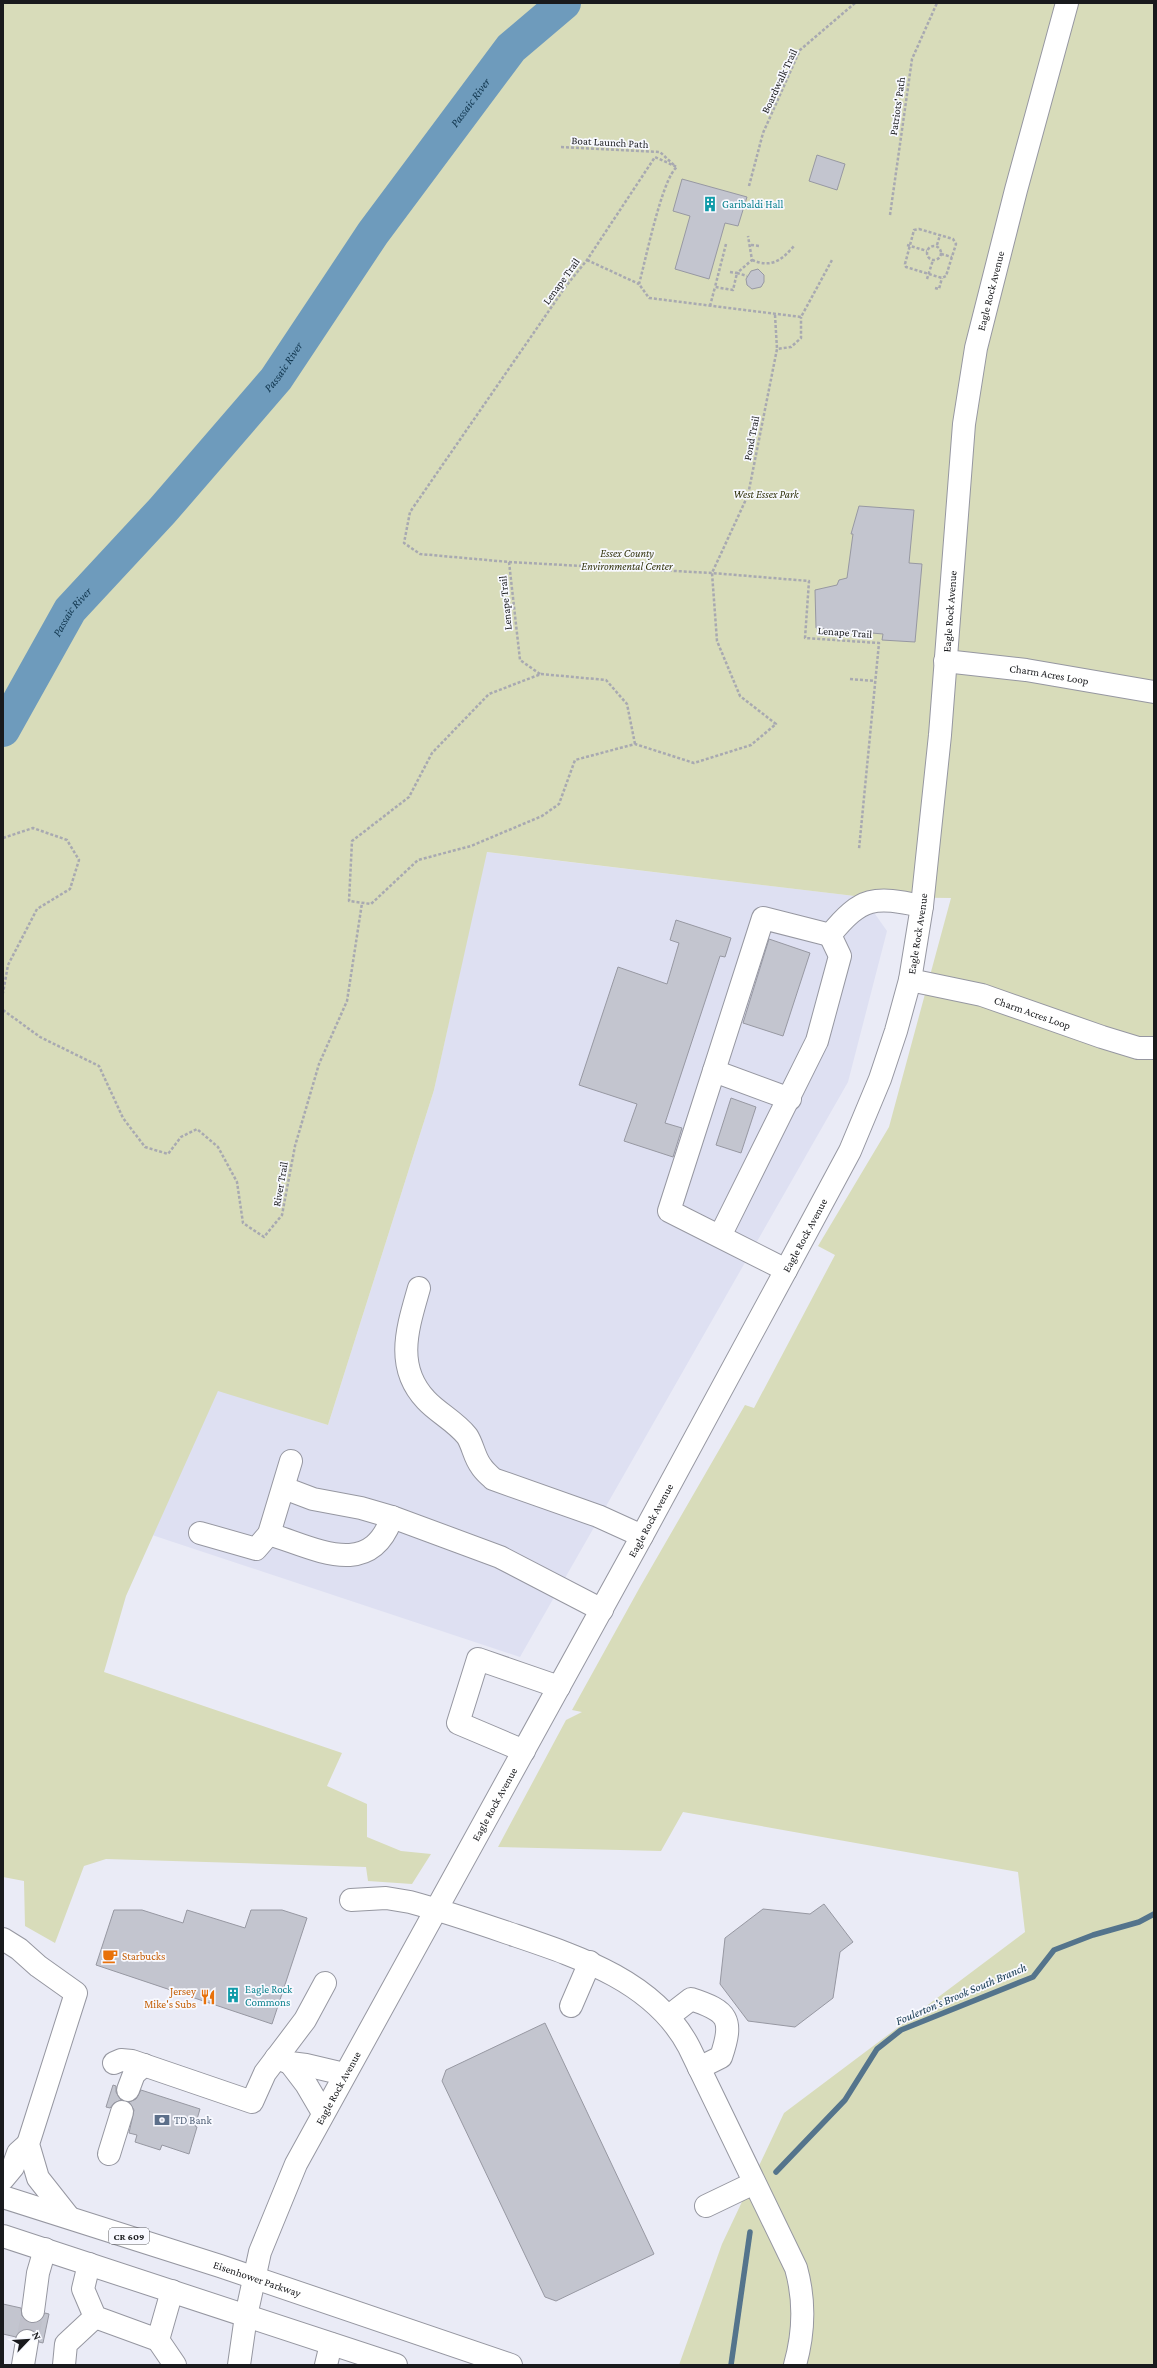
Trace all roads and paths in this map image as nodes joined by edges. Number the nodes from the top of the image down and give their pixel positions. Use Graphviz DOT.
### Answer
graph roads {
  1 [pos="854,3"];
  2 [pos="937,3"];
  3 [pos="1067,3"];
  4 [pos="561,147"];
  5 [pos="677,167"];
  6 [pos="749,186"];
  7 [pos="890,215"];
  8 [pos="940,235"];
  9 [pos="748,236"];
  10 [pos="726,244"];
  11 [pos="750,245"];
  12 [pos="936,245"];
  13 [pos="760,246"];
  14 [pos="794,246"];
  15 [pos="909,246"];
  16 [pos="927,251"];
  17 [pos="942,254"];
  18 [pos="952,257"];
  19 [pos="587,260"];
  20 [pos="752,260"];
  21 [pos="832,260"];
  22 [pos="933,260"];
  23 [pos="730,272"];
  24 [pos="737,273"];
  25 [pos="929,274"];
  26 [pos="747,276"];
  27 [pos="942,278"];
  28 [pos="927,279"];
  29 [pos="639,284"];
  30 [pos="715,287"];
  31 [pos="935,288"];
  32 [pos="710,306"];
  33 [pos="775,315"];
  34 [pos="801,317"];
  35 [pos="777,349"];
  36 [pos="509,562"];
  37 [pos="712,573"];
  38 [pos="945,661"];
  39 [pos="540,674"];
  40 [pos="850,679"];
  41 [pos="875,681"];
  42 [pos="1154,692"];
  43 [pos="636,744"];
  44 [pos="3,838"];
  45 [pos="859,849"];
  46 [pos="362,903"];
  47 [pos="922,906"];
  48 [pos="830,935"];
  49 [pos="910,980"];
  50 [pos="3,993"];
  51 [pos="3,1010"];
  52 [pos="1154,1048"];
  53 [pos="714,1071"];
  54 [pos="790,1099"];
  55 [pos="720,1236"];
  56 [pos="786,1270"];
  57 [pos="419,1288"];
  58 [pos="291,1461"];
  59 [pos="284,1488"];
  60 [pos="392,1518"];
  61 [pos="200,1533"];
  62 [pos="269,1534"];
  63 [pos="642,1536"];
  64 [pos="602,1610"];
  65 [pos="559,1687"];
  66 [pos="524,1751"];
  67 [pos="351,1900"];
  68 [pos="438,1910"];
  69 [pos="3,1939"];
  70 [pos="590,1962"];
  71 [pos="326,1983"];
  72 [pos="571,2006"];
  73 [pos="669,2016"];
  74 [pos="283,2061"];
  75 [pos="114,2062"];
  76 [pos="144,2065"];
  77 [pos="699,2068"];
  78 [pos="344,2074"];
  79 [pos="128,2090"];
  80 [pos="122,2112"];
  81 [pos="323,2113"];
  82 [pos="28,2144"];
  83 [pos="109,2154"];
  84 [pos="3,2179"];
  85 [pos="754,2183"];
  86 [pos="3,2197"];
  87 [pos="706,2206"];
  88 [pos="68,2216"];
  89 [pos="3,2236"];
  90 [pos="45,2249"];
  91 [pos="89,2264"];
  92 [pos="254,2278"];
  93 [pos="172,2290"];
  94 [pos="33,2310"];
  95 [pos="246,2316"];
  96 [pos="95,2317"];
  97 [pos="158,2340"];
  98 [pos="28,2341"];
  99 [pos="331,2344"];
  100 [pos="23,2365"];
  101 [pos="64,2365"];
  102 [pos="176,2365"];
  103 [pos="239,2365"];
  104 [pos="326,2365"];
  105 [pos="396,2365"];
  106 [pos="511,2365"];
  107 [pos="795,2365"];
  1 -- 6 [label="path, Boardwalk Trail"];
  2 -- 7 [label="path, Patriots' Path"];
  3 -- 38 [label="main road, Eagle Rock Avenue"];
  4 -- 5 [label="path, Boat Launch Path"];
  5 -- 19 [label="path, Lenape Trail"];
  5 -- 29 [label="path"];
  8 -- 12 [label="path"];
  8 -- 15 [label="path"];
  8 -- 18 [label="path"];
  9 -- 11 [label="path"];
  10 -- 30 [label="path"];
  11 -- 13 [label="path"];
  11 -- 20 [label="path"];
  12 -- 16 [label="path"];
  12 -- 17 [label="path"];
  14 -- 20 [label="path"];
  15 -- 16 [label="path"];
  15 -- 25 [label="path"];
  16 -- 22 [label="path"];
  17 -- 18 [label="path"];
  17 -- 22 [label="path"];
  18 -- 27 [label="path"];
  19 -- 29 [label="path"];
  19 -- 36 [label="path, Lenape Trail"];
  20 -- 24 [label="path"];
  21 -- 34 [label="path"];
  22 -- 25 [label="path"];
  23 -- 24 [label="path"];
  24 -- 26 [label="path"];
  24 -- 30 [label="path"];
  25 -- 27 [label="path"];
  25 -- 28 [label="path"];
  27 -- 31 [label="path"];
  29 -- 32 [label="path"];
  30 -- 32 [label="path"];
  32 -- 33 [label="path"];
  33 -- 34 [label="path"];
  33 -- 35 [label="path, Pond Trail"];
  34 -- 35 [label="path"];
  35 -- 37 [label="path, Pond Trail"];
  36 -- 37 [label="path"];
  36 -- 39 [label="path, Lenape Trail"];
  37 -- 41 [label="path, Lenape Trail"];
  37 -- 43 [label="path"];
  38 -- 42 [label="main road, Charm Acres Loop"];
  38 -- 47 [label="main road, Eagle Rock Avenue"];
  39 -- 43 [label="path"];
  39 -- 46 [label="path"];
  40 -- 41 [label="path"];
  41 -- 45 [label="path, Lenape Trail"];
  43 -- 46 [label="path"];
  44 -- 50 [label="path"];
  46 -- 51 [label="path, River Trail"];
  47 -- 48 [label="main road"];
  47 -- 49 [label="main road, Eagle Rock Avenue"];
  48 -- 53 [label="main road"];
  48 -- 54 [label="main road"];
  49 -- 52 [label="main road, Charm Acres Loop"];
  49 -- 56 [label="main road, Eagle Rock Avenue"];
  53 -- 54 [label="main road"];
  53 -- 55 [label="main road"];
  54 -- 55 [label="main road"];
  55 -- 56 [label="main road"];
  56 -- 63 [label="main road, Eagle Rock Avenue"];
  57 -- 63 [label="main road"];
  58 -- 59 [label="main road"];
  59 -- 60 [label="main road"];
  59 -- 62 [label="main road"];
  60 -- 62 [label="main road"];
  60 -- 64 [label="main road"];
  61 -- 62 [label="main road"];
  63 -- 64 [label="main road, Eagle Rock Avenue"];
  64 -- 65 [label="main road, Eagle Rock Avenue"];
  65 -- 66 [label="main road, Eagle Rock Avenue"];
  65 -- 66 [label="main road"];
  66 -- 68 [label="main road, Eagle Rock Avenue"];
  67 -- 68 [label="main road"];
  68 -- 70 [label="main road"];
  68 -- 78 [label="main road, Eagle Rock Avenue"];
  69 -- 82 [label="main road"];
  70 -- 72 [label="main road"];
  70 -- 73 [label="main road"];
  71 -- 74 [label="main road"];
  73 -- 77 [label="main road"];
  73 -- 77 [label="main road"];
  74 -- 76 [label="main road"];
  74 -- 78 [label="main road"];
  74 -- 81 [label="main road"];
  75 -- 76 [label="main road"];
  76 -- 79 [label="main road"];
  77 -- 85 [label="main road"];
  78 -- 81 [label="main road, Eagle Rock Avenue"];
  80 -- 83 [label="main road"];
  81 -- 92 [label="main road, Eagle Rock Avenue"];
  82 -- 84 [label="main road"];
  82 -- 88 [label="main road"];
  85 -- 87 [label="main road"];
  85 -- 107 [label="main road"];
  86 -- 88 [label="main road, Eisenhower Parkway / CR 609"];
  88 -- 92 [label="main road, Eisenhower Parkway / CR 609"];
  89 -- 90 [label="main road"];
  90 -- 91 [label="main road"];
  90 -- 94 [label="main road"];
  91 -- 93 [label="main road"];
  91 -- 96 [label="main road"];
  92 -- 95 [label="main road, Eagle Rock Avenue"];
  92 -- 106 [label="main road, Eisenhower Parkway / CR 609"];
  93 -- 95 [label="main road"];
  93 -- 97 [label="main road"];
  95 -- 99 [label="main road"];
  95 -- 103 [label="main road, Eagle Rock Avenue"];
  96 -- 97 [label="main road"];
  96 -- 101 [label="main road"];
  97 -- 102 [label="main road"];
  98 -- 100 [label="main road"];
  99 -- 104 [label="main road"];
  99 -- 105 [label="main road"];
}
